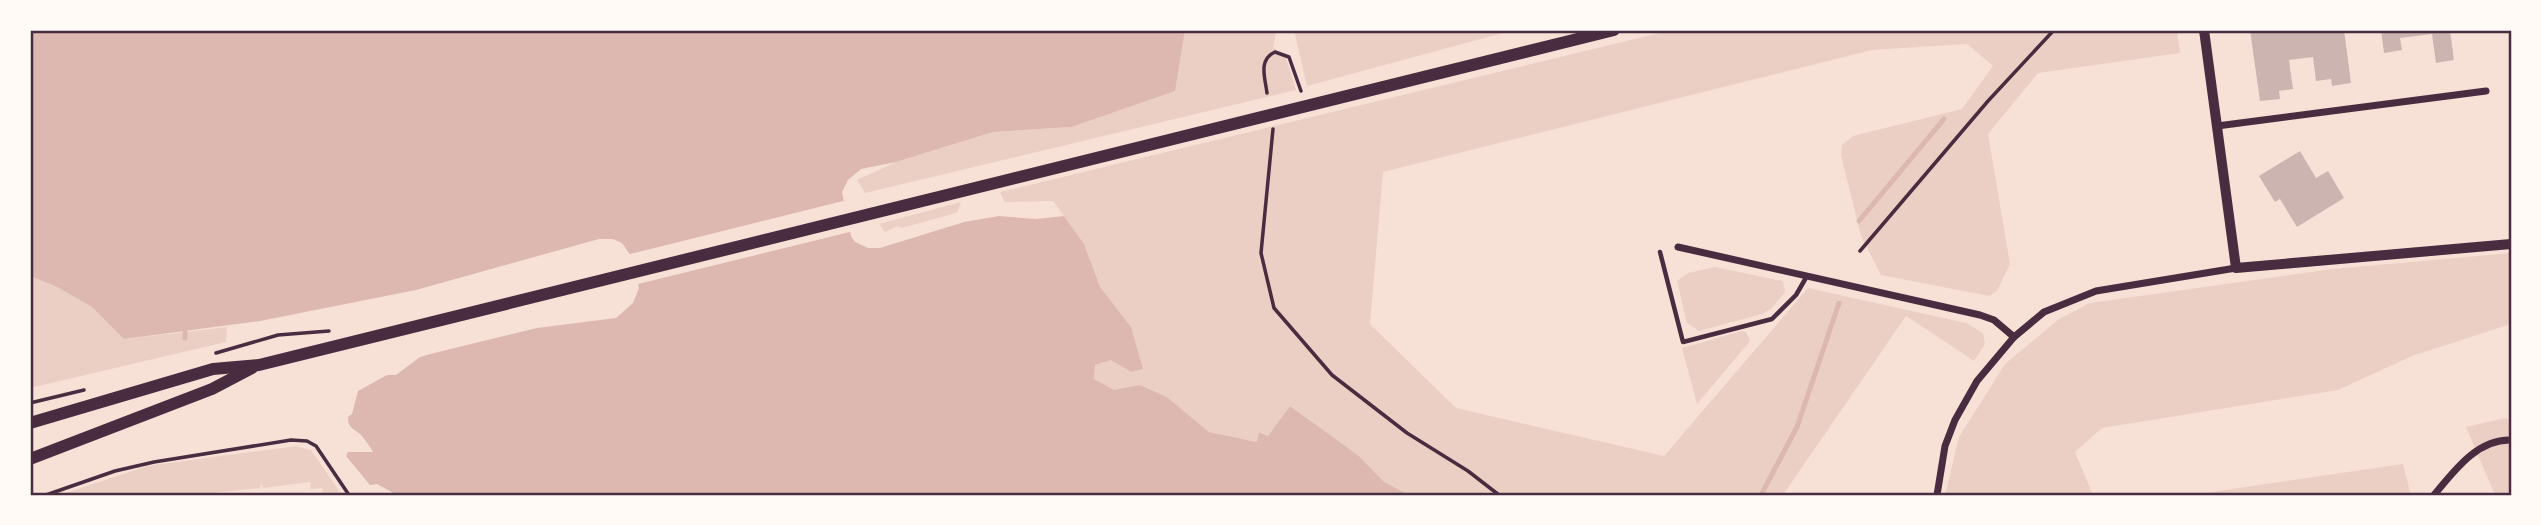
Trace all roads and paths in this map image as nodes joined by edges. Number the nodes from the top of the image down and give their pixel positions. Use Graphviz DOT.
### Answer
graph roads {
  1 [pos="1614,30"];
  2 [pos="2054,30"];
  3 [pos="2204,30"];
  4 [pos="1302,91"];
  5 [pos="2486,91"];
  6 [pos="1267,93"];
  7 [pos="1273,124"];
  8 [pos="2217,126"];
  9 [pos="2511,244"];
  10 [pos="1678,247"];
  11 [pos="1860,251"];
  12 [pos="1660,252"];
  13 [pos="2236,268"];
  14 [pos="1807,276"];
  15 [pos="330,331"];
  16 [pos="2014,337"];
  17 [pos="216,353"];
  18 [pos="259,365"];
  19 [pos="94,387"];
  20 [pos="30,403"];
  21 [pos="30,423"];
  22 [pos="2511,440"];
  23 [pos="30,459"];
  24 [pos="46,495"];
  25 [pos="349,495"];
  26 [pos="1499,495"];
  27 [pos="1937,495"];
  28 [pos="2434,495"];
  1 -- 18 [label="main road"];
  2 -- 11 [label="path"];
  3 -- 8 [label="street"];
  4 -- 6 [label="path"];
  5 -- 8 [label="street"];
  7 -- 26 [label="path"];
  8 -- 13 [label="street"];
  9 -- 13 [label="street"];
  10 -- 14 [label="street"];
  12 -- 14 [label="lane"];
  13 -- 16 [label="street"];
  14 -- 16 [label="street"];
  15 -- 17 [label="path"];
  16 -- 27 [label="street"];
  18 -- 21 [label="main road"];
  18 -- 23 [label="main road"];
  19 -- 20 [label="path"];
  22 -- 28 [label="street"];
  24 -- 25 [label="path"];
}
